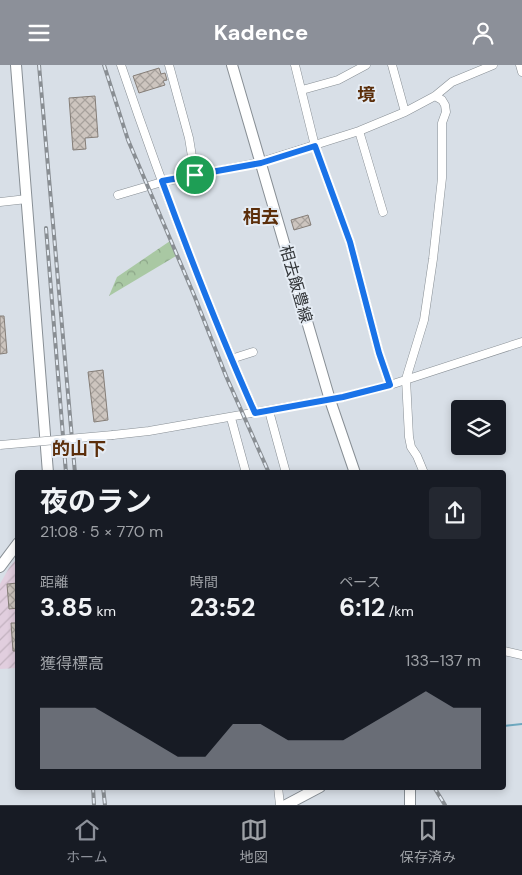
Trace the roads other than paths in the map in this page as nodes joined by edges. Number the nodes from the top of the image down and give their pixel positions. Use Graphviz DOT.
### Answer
graph roads {
  1 [pos="16,65"];
  2 [pos="122,65"];
  3 [pos="169,65"];
  4 [pos="232,65"];
  5 [pos="295,65"];
  6 [pos="366,65"];
  7 [pos="392,65"];
  8 [pos="493,65"];
  9 [pos="520,65"];
  10 [pos="522,72"];
  11 [pos="302,90"];
  12 [pos="435,96"];
  13 [pos="406,112"];
  14 [pos="360,131"];
  15 [pos="315,146"];
  16 [pos="261,163"];
  17 [pos="195,175"];
  18 [pos="162,181"];
  19 [pos="118,195"];
  20 [pos="27,199"];
  21 [pos="0,202"];
  22 [pos="383,212"];
  23 [pos="522,342"];
  24 [pos="253,353"];
  25 [pos="231,359"];
  26 [pos="406,379"];
  27 [pos="390,385"];
  28 [pos="330,400"];
  29 [pos="269,411"];
  30 [pos="255,413"];
  31 [pos="231,418"];
  32 [pos="0,445"];
  33 [pos="48,470"];
  34 [pos="245,470"];
  35 [pos="285,470"];
  36 [pos="354,470"];
  37 [pos="423,470"];
  38 [pos="15,547"];
  39 [pos="0,567"];
  40 [pos="506,651"];
  41 [pos="522,655"];
  42 [pos="278,790"];
  43 [pos="314,790"];
  44 [pos="410,790"];
  45 [pos="280,805"];
  46 [pos="286,805"];
  47 [pos="410,805"];
  1 -- 20 [label="street"];
  2 -- 18 [label="street"];
  3 -- 17 [label="street"];
  4 -- 16 [label="street, 相去飯豊線"];
  5 -- 11 [label="street"];
  6 -- 11 [label="street"];
  7 -- 13 [label="street"];
  8 -- 12 [label="street"];
  9 -- 10 [label="street"];
  11 -- 15 [label="street"];
  12 -- 13 [label="street"];
  12 -- 26 [label="street"];
  13 -- 14 [label="street"];
  14 -- 15 [label="street"];
  14 -- 22 [label="street"];
  15 -- 16 [label="street"];
  15 -- 27 [label="street"];
  16 -- 17 [label="street"];
  16 -- 28 [label="street, 相去飯豊線"];
  17 -- 18 [label="street"];
  18 -- 19 [label="street"];
  18 -- 25 [label="street"];
  20 -- 21 [label="street"];
  20 -- 33 [label="street"];
  23 -- 26 [label="street"];
  24 -- 25 [label="street"];
  25 -- 30 [label="street"];
  26 -- 27 [label="street"];
  26 -- 37 [label="street"];
  27 -- 28 [label="street"];
  28 -- 29 [label="street"];
  28 -- 36 [label="street, 相去飯豊線"];
  29 -- 30 [label="street"];
  29 -- 35 [label="street"];
  30 -- 31 [label="street"];
  31 -- 32 [label="street, bridge"];
  31 -- 34 [label="street"];
  38 -- 39 [label="street"];
  40 -- 41 [label="street"];
  42 -- 45 [label="street"];
  43 -- 46 [label="street"];
  44 -- 47 [label="street"];
}
